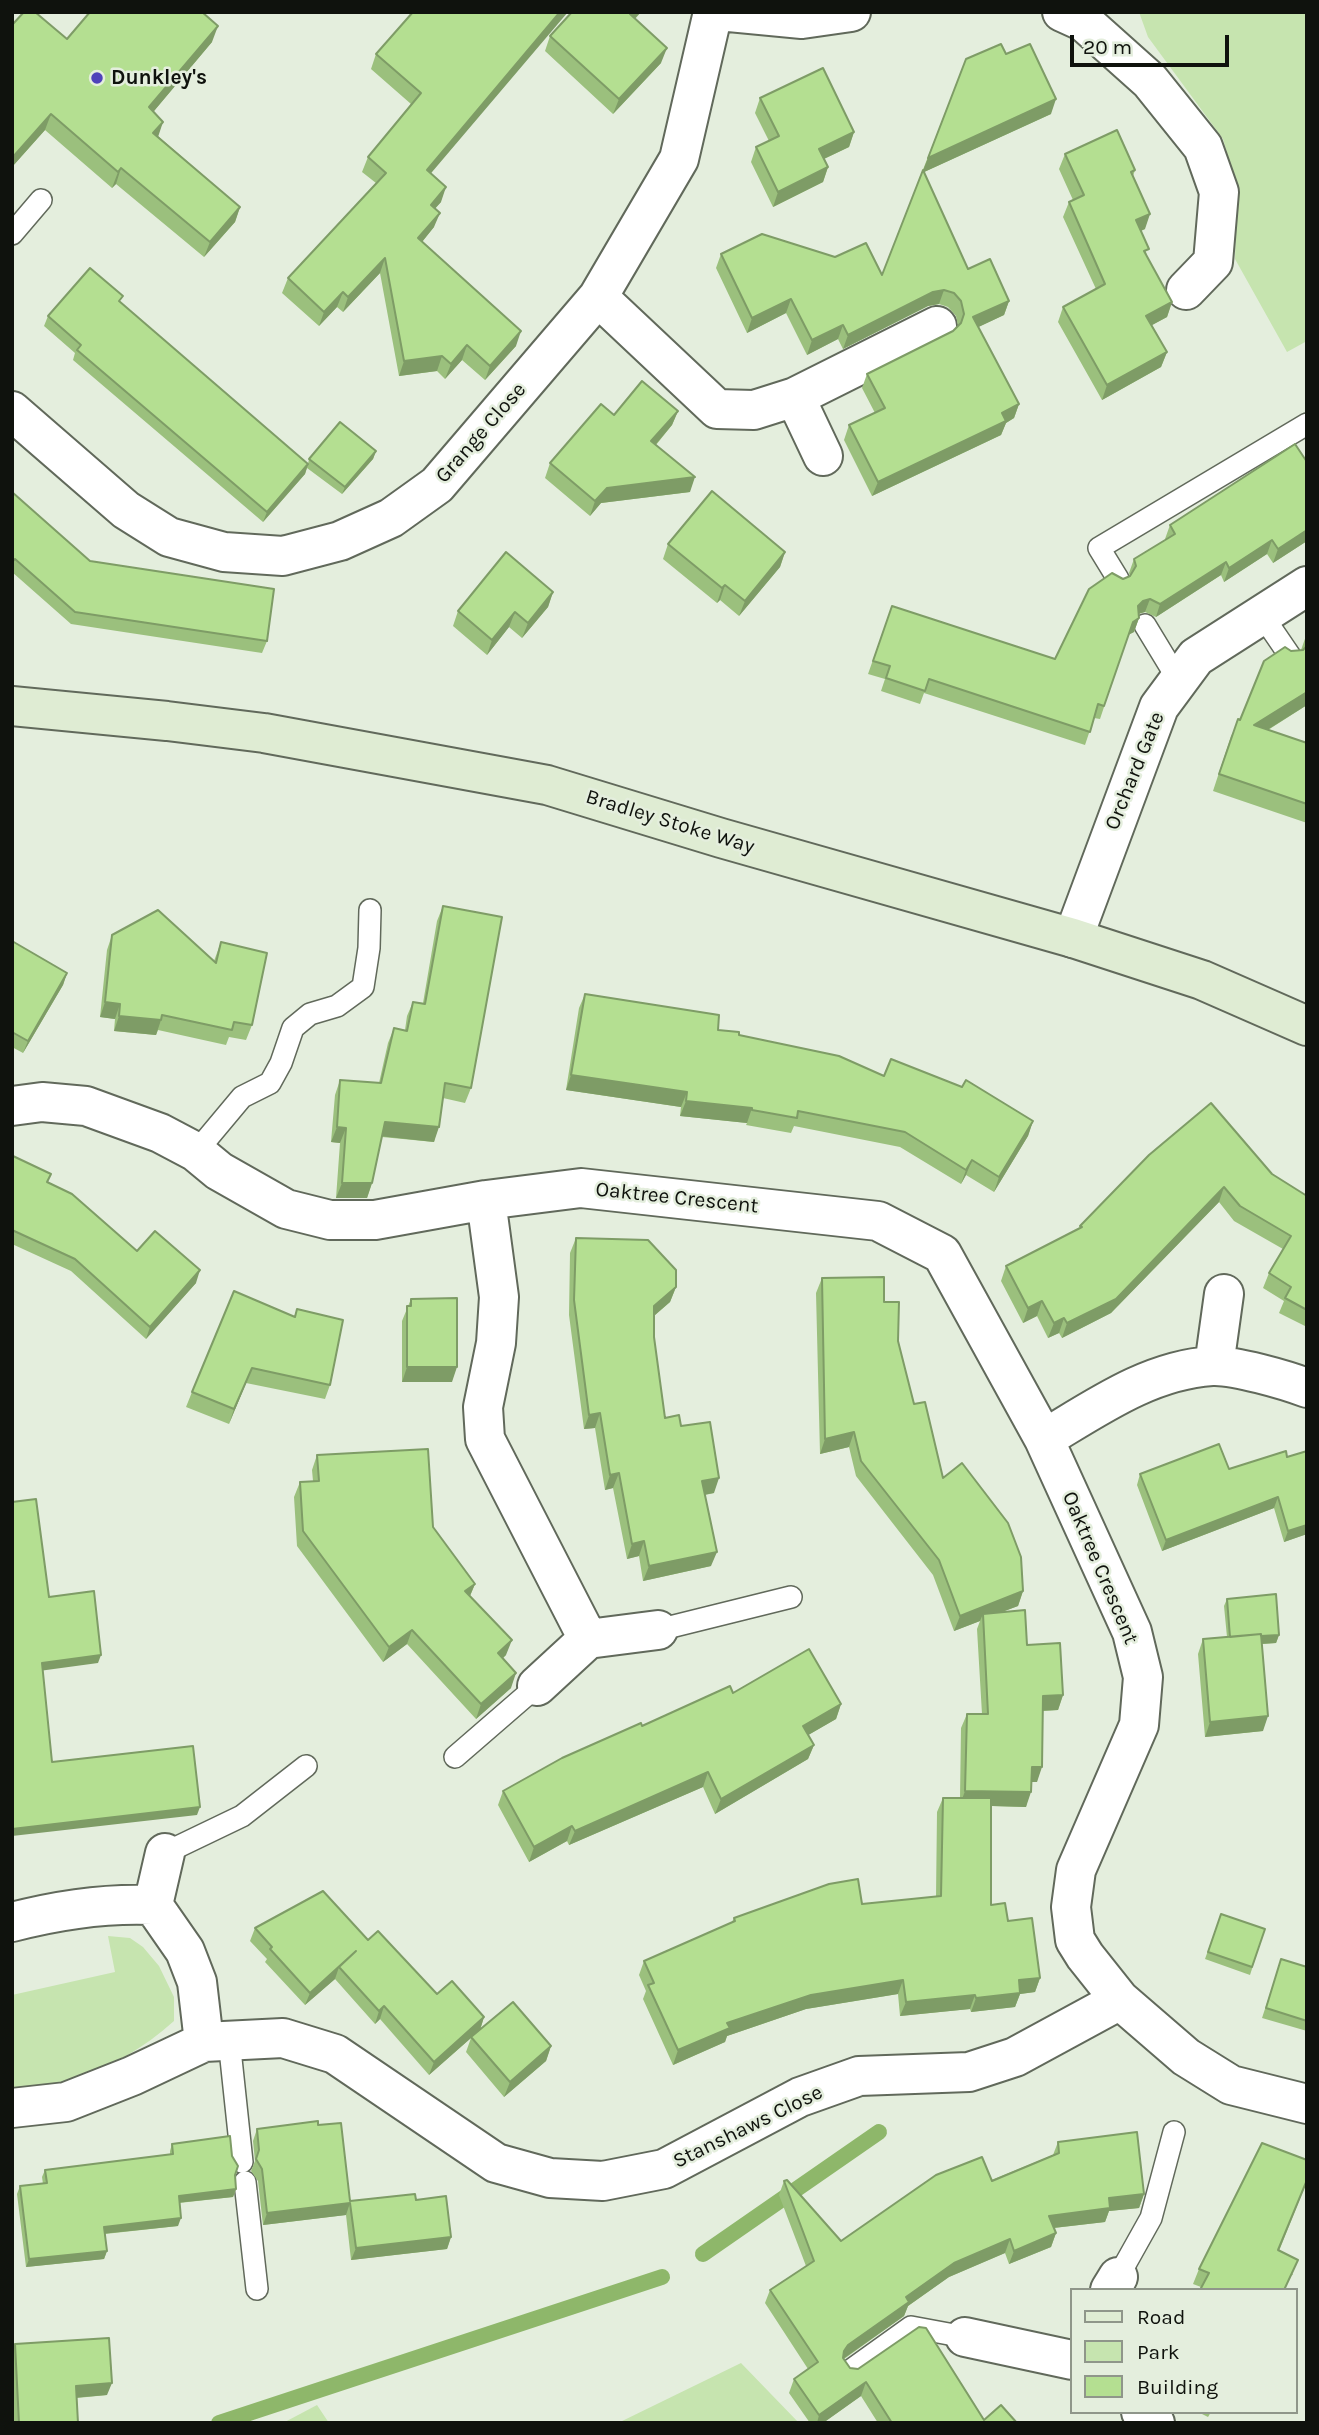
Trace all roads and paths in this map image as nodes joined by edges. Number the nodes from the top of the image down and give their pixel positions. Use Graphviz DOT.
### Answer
graph roads {
  1 [pos="713,12"];
  2 [pos="729,12"];
  3 [pos="851,12"];
  4 [pos="1078,16"];
  5 [pos="41,200"];
  6 [pos="12,234"];
  7 [pos="1186,290"];
  8 [pos="598,297"];
  9 [pos="937,326"];
  10 [pos="795,397"];
  11 [pos="12,411"];
  12 [pos="1307,424"];
  13 [pos="823,456"];
  14 [pos="1118,579"];
  15 [pos="1307,586"];
  16 [pos="1262,615"];
  17 [pos="1145,625"];
  18 [pos="1290,656"];
  19 [pos="1179,681"];
  20 [pos="12,706"];
  21 [pos="370,910"];
  22 [pos="1073,938"];
  23 [pos="1307,1026"];
  24 [pos="12,1106"];
  25 [pos="196,1152"];
  26 [pos="486,1200"];
  27 [pos="1224,1294"];
  28 [pos="1214,1366"];
  29 [pos="1307,1388"];
  30 [pos="1044,1439"];
  31 [pos="791,1597"];
  32 [pos="658,1630"];
  33 [pos="588,1639"];
  34 [pos="537,1686"];
  35 [pos="455,1757"];
  36 [pos="306,1766"];
  37 [pos="165,1853"];
  38 [pos="153,1905"];
  39 [pos="12,1922"];
  40 [pos="1120,2000"];
  41 [pos="216,2041"];
  42 [pos="1307,2104"];
  43 [pos="12,2108"];
  44 [pos="1174,2132"];
  45 [pos="1114,2283"];
  46 [pos="257,2289"];
  47 [pos="965,2337"];
  48 [pos="1070,2357"];
  49 [pos="851,2370"];
  1 -- 8 [label="street, Grange Close"];
  2 -- 3 [label="street"];
  4 -- 7 [label="street"];
  5 -- 6 [label="lane"];
  8 -- 10 [label="street"];
  8 -- 11 [label="street, Grange Close"];
  9 -- 10 [label="street"];
  10 -- 13 [label="street"];
  12 -- 14 [label="lane"];
  15 -- 16 [label="street, Orchard Gate"];
  16 -- 18 [label="lane"];
  16 -- 19 [label="street, Orchard Gate"];
  17 -- 19 [label="lane"];
  19 -- 22 [label="street, Orchard Gate"];
  20 -- 22 [label="street, Bradley Stoke Way"];
  21 -- 25 [label="lane"];
  22 -- 23 [label="street, Bradley Stoke Way"];
  24 -- 25 [label="street, Oaktree Crescent"];
  25 -- 26 [label="street, Oaktree Crescent"];
  26 -- 30 [label="street, Oaktree Crescent"];
  26 -- 33 [label="street"];
  27 -- 28 [label="street"];
  28 -- 29 [label="street"];
  28 -- 30 [label="street"];
  30 -- 40 [label="street, Oaktree Crescent"];
  31 -- 32 [label="lane"];
  32 -- 33 [label="street"];
  33 -- 34 [label="street"];
  34 -- 35 [label="lane"];
  36 -- 37 [label="lane"];
  37 -- 38 [label="street"];
  38 -- 39 [label="street"];
  38 -- 41 [label="street"];
  40 -- 41 [label="street, Stanshaws Close"];
  40 -- 42 [label="street, Oaktree Crescent"];
  41 -- 43 [label="street, Stanshaws Close"];
  41 -- 46 [label="lane"];
  44 -- 45 [label="lane"];
  47 -- 48 [label="street"];
  47 -- 49 [label="lane"];
}
